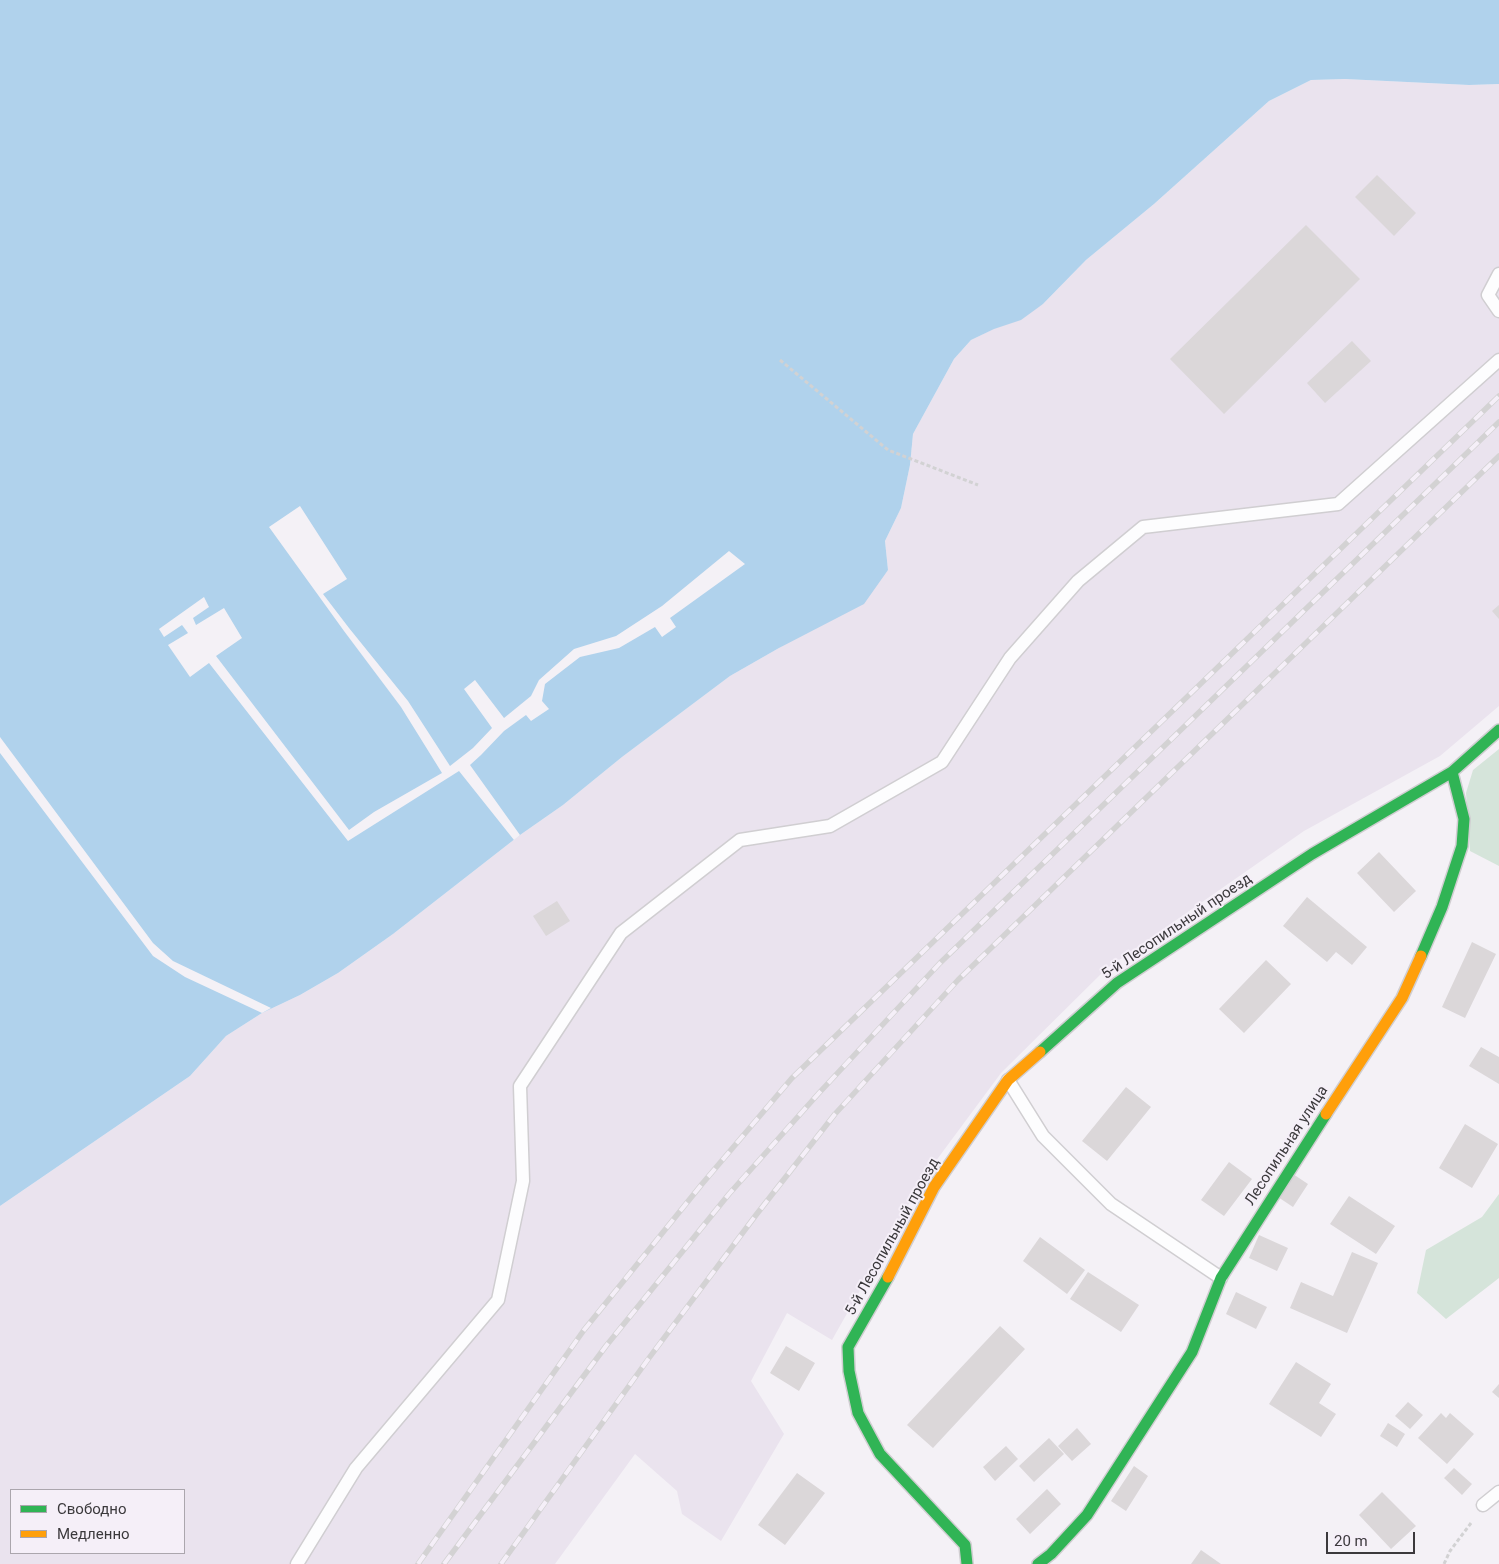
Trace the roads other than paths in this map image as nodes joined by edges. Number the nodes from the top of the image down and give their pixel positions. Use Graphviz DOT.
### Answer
graph roads {
  1 [pos="1499,274"];
  2 [pos="1499,311"];
  3 [pos="1499,360"];
  4 [pos="1499,730"];
  5 [pos="1452,772"];
  6 [pos="1008,1080"];
  7 [pos="1221,1278"];
  8 [pos="1499,1492"];
  9 [pos="1483,1505"];
  10 [pos="297,1564"];
  11 [pos="968,1564"];
  12 [pos="1038,1564"];
  1 -- 2 [label="lane"];
  3 -- 10 [label="lane"];
  4 -- 5 [label="street"];
  5 -- 6 [label="street, 5-й Лесопильный проезд"];
  5 -- 7 [label="street, Лесопильная улица"];
  6 -- 7 [label="lane"];
  6 -- 11 [label="street, 5-й Лесопильный проезд"];
  7 -- 12 [label="street, Лесопильная улица"];
  8 -- 9 [label="lane"];
}
